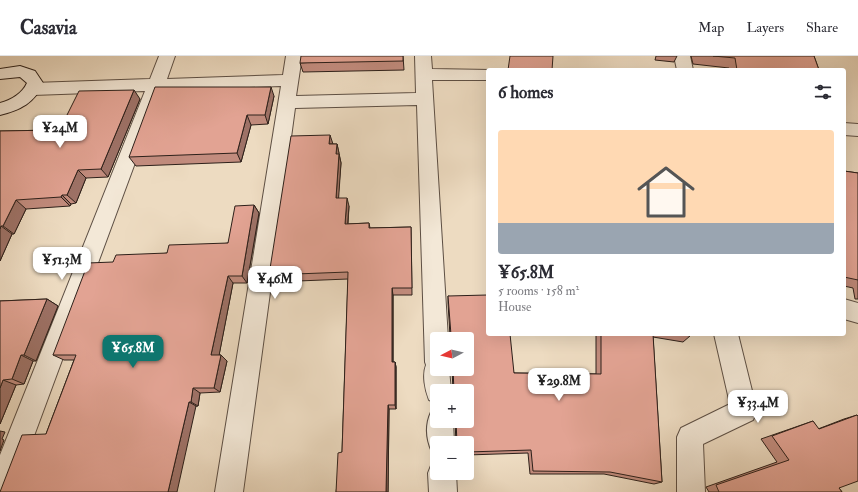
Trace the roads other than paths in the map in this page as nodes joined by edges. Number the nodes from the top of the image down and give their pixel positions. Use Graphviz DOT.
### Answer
graph roads {
  1 [pos="24,56"];
  2 [pos="167,56"];
  3 [pos="294,56"];
  4 [pos="423,65"];
  5 [pos="7,73"];
  6 [pos="486,75"];
  7 [pos="290,80"];
  8 [pos="156,85"];
  9 [pos="33,89"];
  10 [pos="425,99"];
  11 [pos="287,102"];
  12 [pos="0,109"];
  13 [pos="846,129"];
  14 [pos="858,130"];
  15 [pos="846,310"];
  16 [pos="858,313"];
  17 [pos="436,332"];
  18 [pos="726,336"];
  19 [pos="442,480"];
  20 [pos="0,490"];
  21 [pos="229,492"];
  22 [pos="443,492"];
  23 [pos="691,492"];
  1 -- 5 [label="street"];
  2 -- 8 [label="street"];
  3 -- 7 [label="street"];
  4 -- 6 [label="street"];
  4 -- 10 [label="street"];
  5 -- 9 [label="street"];
  7 -- 8 [label="street"];
  7 -- 11 [label="street"];
  8 -- 9 [label="street"];
  8 -- 20 [label="street"];
  9 -- 12 [label="street"];
  10 -- 11 [label="street"];
  10 -- 17 [label="street"];
  11 -- 21 [label="street"];
  13 -- 14 [label="street"];
  15 -- 16 [label="street"];
  18 -- 23 [label="street"];
  19 -- 22 [label="street"];
}
